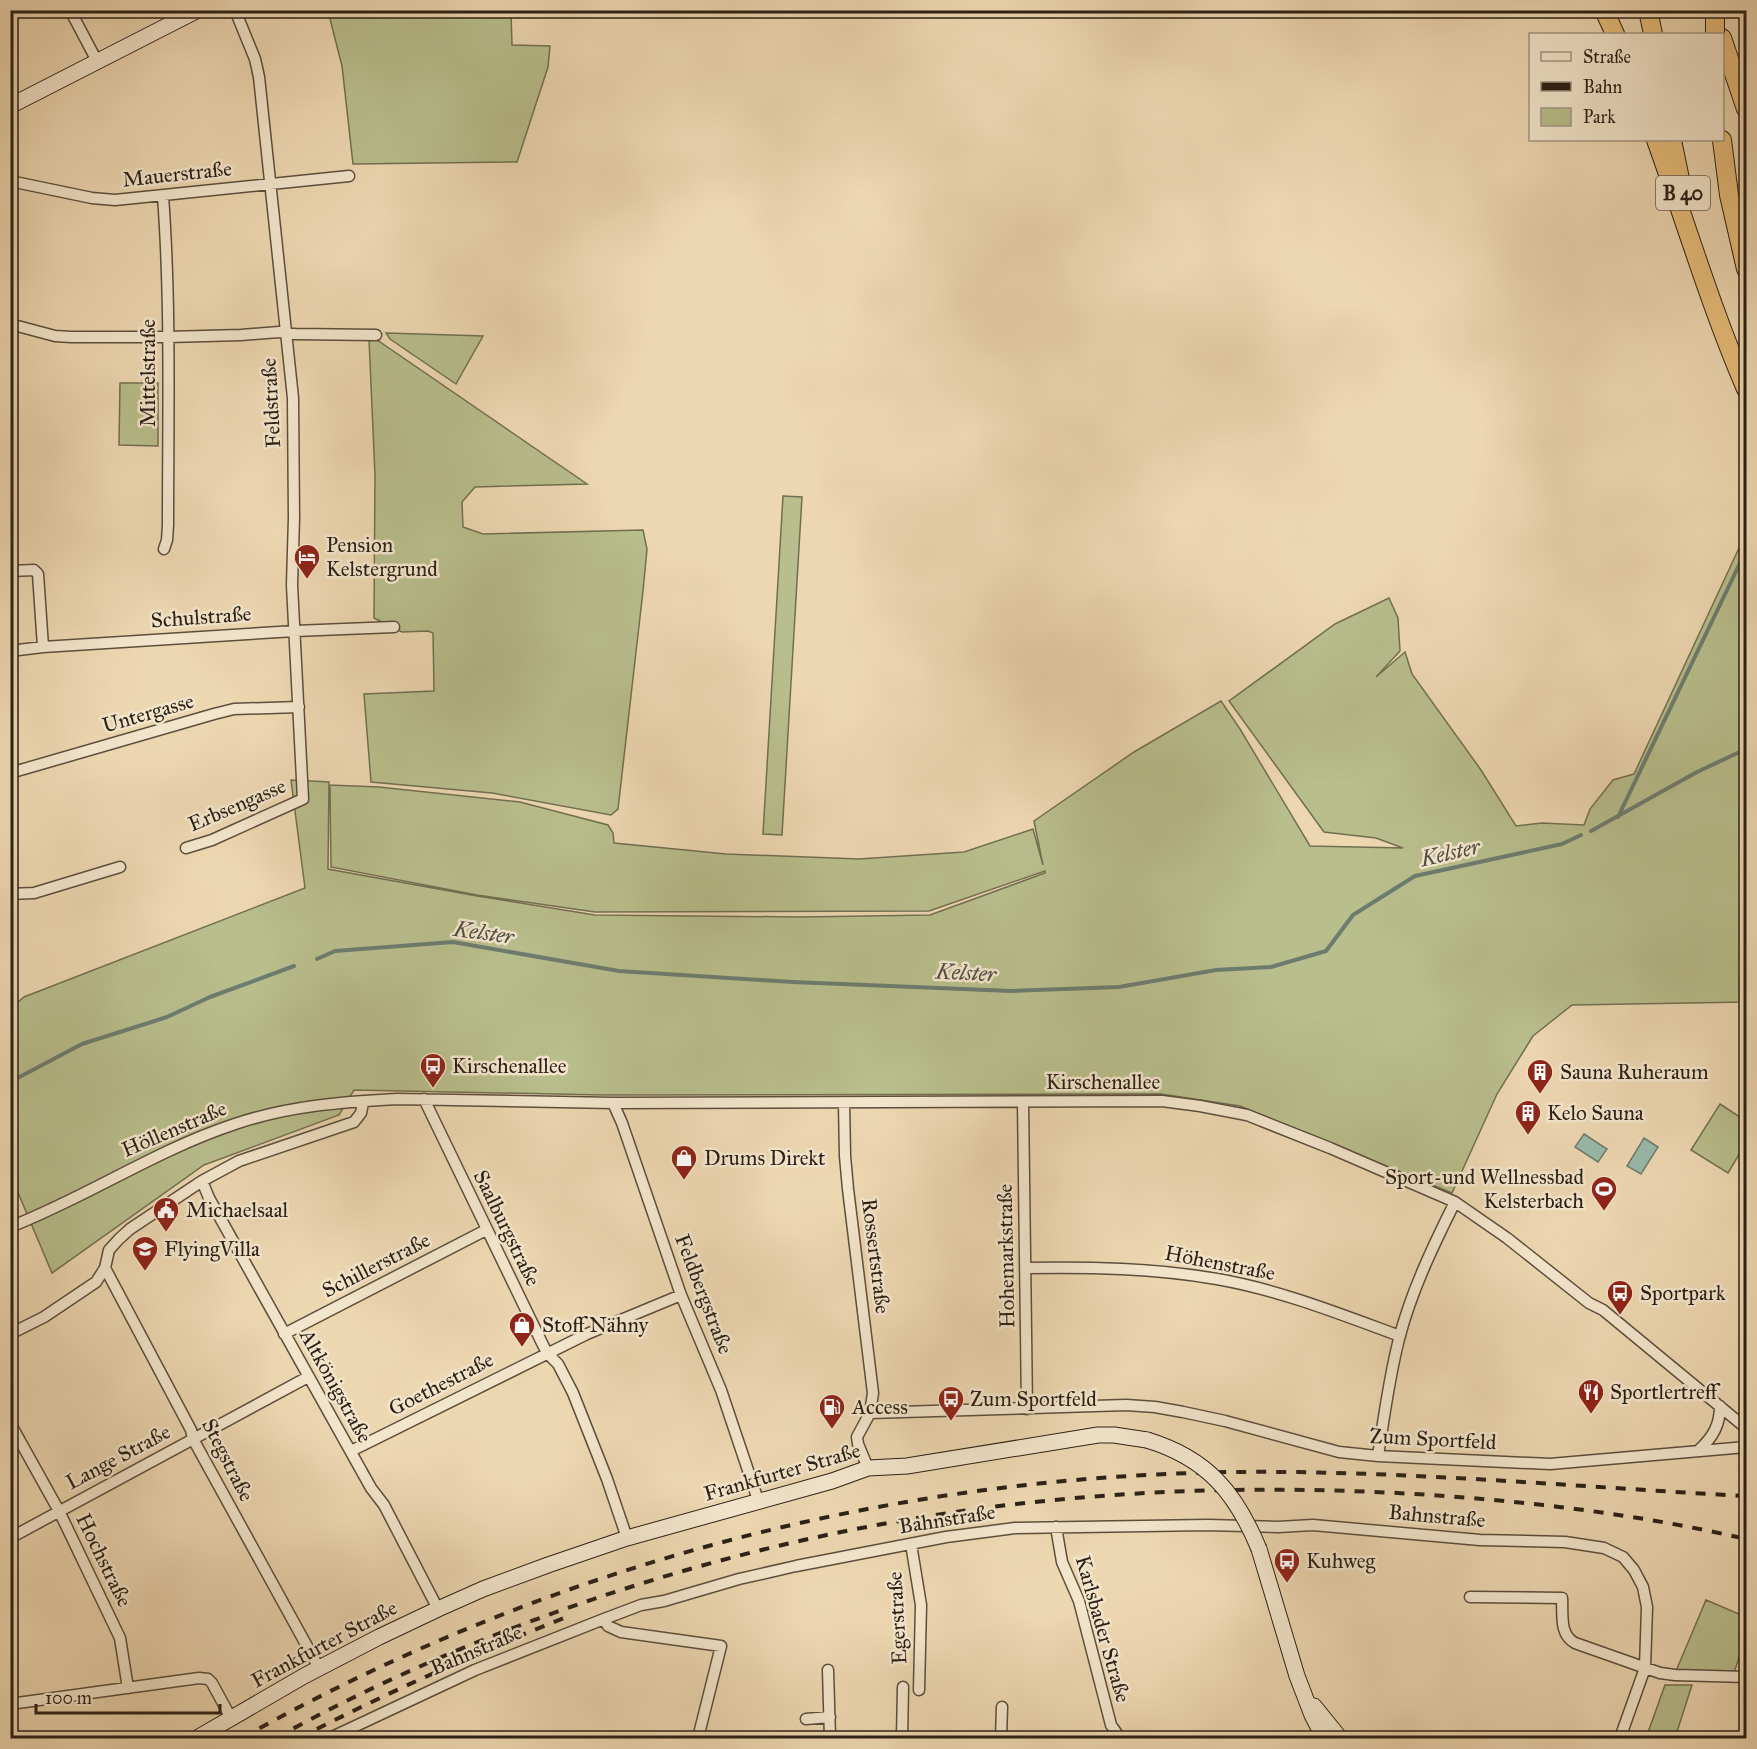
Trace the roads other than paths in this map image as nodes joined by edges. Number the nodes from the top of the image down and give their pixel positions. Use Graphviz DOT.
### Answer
graph roads {
  1 [pos="70,10"];
  2 [pos="198,10"];
  3 [pos="236,10"];
  4 [pos="1604,10"];
  5 [pos="1648,10"];
  6 [pos="1713,10"];
  7 [pos="1615,33"];
  8 [pos="1653,33"];
  9 [pos="1715,33"];
  10 [pos="1721,33"];
  11 [pos="1724,42"];
  12 [pos="98,63"];
  13 [pos="10,106"];
  14 [pos="1746,109"];
  15 [pos="1656,141"];
  16 [pos="1672,141"];
  17 [pos="1722,141"];
  18 [pos="349,176"];
  19 [pos="10,181"];
  20 [pos="271,184"];
  21 [pos="163,196"];
  22 [pos="1694,246"];
  23 [pos="1746,269"];
  24 [pos="10,324"];
  25 [pos="287,333"];
  26 [pos="376,335"];
  27 [pos="168,337"];
  28 [pos="1746,389"];
  29 [pos="164,549"];
  30 [pos="10,571"];
  31 [pos="394,627"];
  32 [pos="295,631"];
  33 [pos="43,647"];
  34 [pos="10,651"];
  35 [pos="299,707"];
  36 [pos="10,773"];
  37 [pos="303,799"];
  38 [pos="186,848"];
  39 [pos="120,867"];
  40 [pos="10,894"];
  41 [pos="424,1099"];
  42 [pos="1023,1101"];
  43 [pos="363,1103"];
  44 [pos="613,1103"];
  45 [pos="844,1103"];
  46 [pos="202,1181"];
  47 [pos="1455,1202"];
  48 [pos="10,1227"];
  49 [pos="486,1230"];
  50 [pos="105,1268"];
  51 [pos="1026,1268"];
  52 [pos="681,1295"];
  53 [pos="10,1334"];
  54 [pos="284,1334"];
  55 [pos="1400,1336"];
  56 [pos="547,1353"];
  57 [pos="308,1377"];
  58 [pos="1720,1406"];
  59 [pos="1027,1409"];
  60 [pos="870,1413"];
  61 [pos="10,1423"];
  62 [pos="1746,1428"];
  63 [pos="193,1439"];
  64 [pos="1746,1447"];
  65 [pos="1699,1450"];
  66 [pos="351,1451"];
  67 [pos="1378,1456"];
  68 [pos="868,1468"];
  69 [pos="758,1500"];
  70 [pos="59,1511"];
  71 [pos="1056,1527"];
  72 [pos="10,1538"];
  73 [pos="627,1538"];
  74 [pos="911,1544"];
  75 [pos="1470,1597"];
  76 [pos="438,1609"];
  77 [pos="604,1619"];
  78 [pos="319,1668"];
  79 [pos="1646,1668"];
  80 [pos="828,1670"];
  81 [pos="1746,1677"];
  82 [pos="903,1687"];
  83 [pos="128,1688"];
  84 [pos="919,1690"];
  85 [pos="1304,1692"];
  86 [pos="10,1704"];
  87 [pos="1002,1707"];
  88 [pos="231,1718"];
  89 [pos="830,1718"];
  90 [pos="806,1719"];
  91 [pos="197,1738"];
  92 [pos="330,1738"];
  93 [pos="698,1738"];
  94 [pos="830,1738"];
  95 [pos="902,1738"];
  96 [pos="1001,1738"];
  97 [pos="1120,1738"];
  98 [pos="1324,1738"];
  99 [pos="1340,1738"];
  100 [pos="1620,1738"];
  1 -- 12 [label="street"];
  2 -- 12 [label="street"];
  3 -- 20 [label="street, Feldstraße"];
  4 -- 7 [label="highway"];
  5 -- 8 [label="highway"];
  6 -- 9 [label="highway, bridge"];
  6 -- 10 [label="highway"];
  11 -- 14 [label="highway"];
  12 -- 13 [label="street"];
  15 -- 22 [label="highway"];
  16 -- 22 [label="highway, B 40"];
  17 -- 23 [label="highway"];
  18 -- 20 [label="street, Mauerstraße"];
  19 -- 21 [label="street, Mauerstraße"];
  20 -- 21 [label="street, Mauerstraße"];
  20 -- 25 [label="street, Feldstraße"];
  21 -- 27 [label="street, Mittelstraße"];
  22 -- 28 [label="highway, B 40"];
  24 -- 27 [label="street"];
  25 -- 26 [label="street"];
  25 -- 27 [label="street"];
  25 -- 32 [label="street, Feldstraße"];
  27 -- 29 [label="street, Mittelstraße"];
  30 -- 33 [label="street"];
  31 -- 32 [label="street, Schulstraße"];
  32 -- 33 [label="street, Schulstraße"];
  32 -- 35 [label="street, Feldstraße"];
  33 -- 34 [label="street, Schulstraße"];
  35 -- 36 [label="street, Untergasse"];
  35 -- 37 [label="street, Feldstraße"];
  37 -- 38 [label="street, Erbsengasse"];
  39 -- 40 [label="street"];
  41 -- 43 [label="street, Kirschenallee"];
  41 -- 44 [label="street, Kirschenallee"];
  41 -- 49 [label="street, Saalburgstraße"];
  42 -- 45 [label="street, Kirschenallee"];
  42 -- 47 [label="street, Kirschenallee"];
  42 -- 51 [label="street, Hohemarkstraße"];
  43 -- 46 [label="street"];
  43 -- 48 [label="street, Höllenstraße"];
  44 -- 45 [label="street, Kirschenallee"];
  44 -- 52 [label="street, Feldbergstraße"];
  45 -- 60 [label="street, Rossertstraße"];
  46 -- 50 [label="street"];
  46 -- 54 [label="street, Altkönigstraße"];
  47 -- 55 [label="street"];
  47 -- 58 [label="street, Kirschenallee"];
  49 -- 54 [label="street, Schillerstraße"];
  49 -- 56 [label="street, Saalburgstraße"];
  50 -- 53 [label="street"];
  50 -- 63 [label="street, Stegstraße"];
  51 -- 55 [label="street, Höhenstraße"];
  51 -- 59 [label="street, Hohemarkstraße"];
  52 -- 56 [label="street, Goethestraße"];
  52 -- 69 [label="street, Feldbergstraße"];
  54 -- 57 [label="street, Altkönigstraße"];
  55 -- 67 [label="street"];
  56 -- 66 [label="street, Goethestraße"];
  56 -- 73 [label="street, Saalburgstraße"];
  57 -- 63 [label="street, Lange Straße"];
  57 -- 66 [label="street, Altkönigstraße"];
  58 -- 62 [label="street, Kirschenallee"];
  58 -- 65 [label="street"];
  59 -- 60 [label="street, Zum Sportfeld"];
  59 -- 67 [label="street, Zum Sportfeld"];
  60 -- 68 [label="street"];
  61 -- 70 [label="street, Hochstraße"];
  63 -- 70 [label="street, Lange Straße"];
  63 -- 78 [label="street, Stegstraße"];
  64 -- 65 [label="street, Zum Sportfeld"];
  65 -- 67 [label="street, Zum Sportfeld"];
  66 -- 76 [label="street, Altkönigstraße"];
  68 -- 69 [label="street, Frankfurter Straße"];
  68 -- 85 [label="street, Frankfurter Straße, bridge"];
  69 -- 73 [label="street, Frankfurter Straße"];
  70 -- 72 [label="street, Lange Straße"];
  70 -- 83 [label="street, Hochstraße"];
  71 -- 74 [label="street, Bahnstraße"];
  71 -- 79 [label="street, Bahnstraße"];
  71 -- 97 [label="street, Karlsbader Straße"];
  73 -- 76 [label="street, Frankfurter Straße"];
  74 -- 77 [label="street, Bahnstraße"];
  74 -- 84 [label="street, Egerstraße"];
  75 -- 79 [label="street"];
  76 -- 78 [label="street, Frankfurter Straße"];
  77 -- 92 [label="street, Bahnstraße"];
  77 -- 93 [label="street"];
  78 -- 88 [label="street, Frankfurter Straße"];
  79 -- 81 [label="street"];
  79 -- 100 [label="street"];
  80 -- 89 [label="street"];
  82 -- 95 [label="street"];
  83 -- 86 [label="street"];
  83 -- 88 [label="street"];
  85 -- 98 [label="street"];
  85 -- 99 [label="street"];
  87 -- 96 [label="street"];
  88 -- 91 [label="street, Frankfurter Straße"];
  89 -- 90 [label="street"];
  89 -- 94 [label="street"];
}
